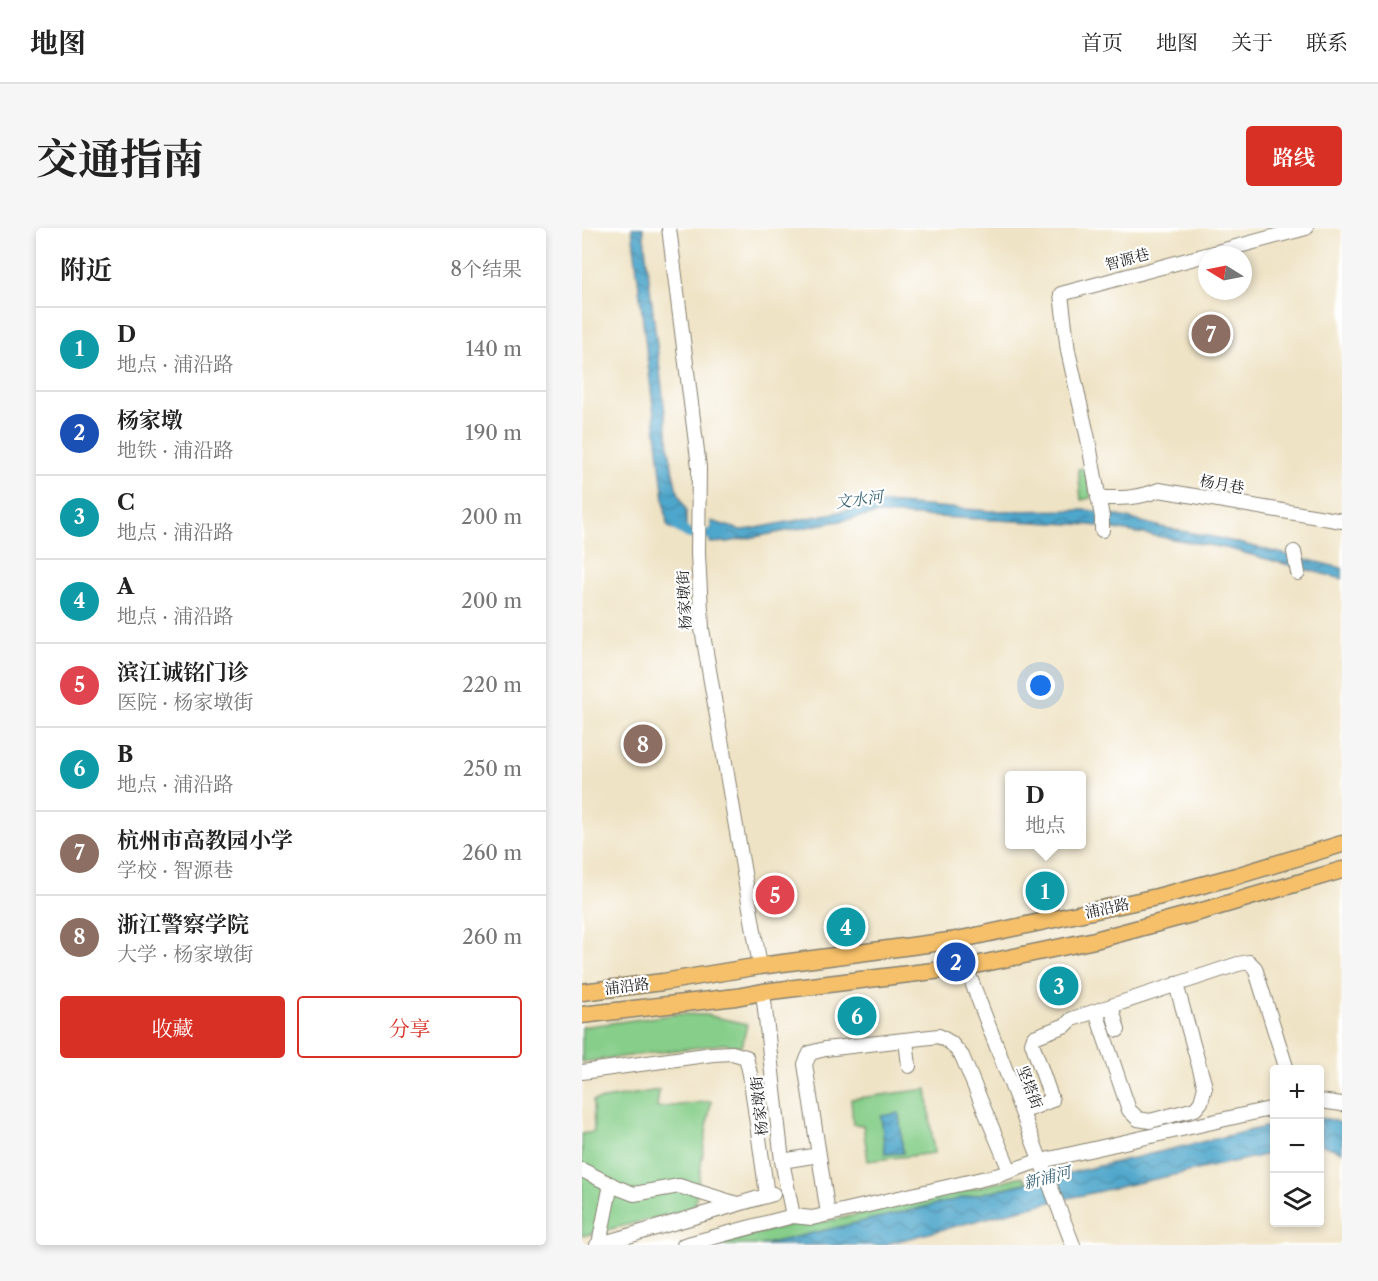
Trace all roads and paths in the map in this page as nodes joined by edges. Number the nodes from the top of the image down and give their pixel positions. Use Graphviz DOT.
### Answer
graph roads {
  1 [pos="669,228"];
  2 [pos="1306,228"];
  3 [pos="1099,503"];
  4 [pos="1342,521"];
  5 [pos="1102,530"];
  6 [pos="1294,552"];
  7 [pos="1298,573"];
  8 [pos="1342,844"];
  9 [pos="1342,870"];
  10 [pos="957,940"];
  11 [pos="760,966"];
  12 [pos="966,967"];
  13 [pos="1176,984"];
  14 [pos="582,992"];
  15 [pos="763,992"];
  16 [pos="1111,1006"];
  17 [pos="1096,1012"];
  18 [pos="582,1015"];
  19 [pos="1118,1030"];
  20 [pos="906,1040"];
  21 [pos="1285,1065"];
  22 [pos="909,1066"];
  23 [pos="582,1072"];
  24 [pos="1324,1102"];
  25 [pos="1342,1104"];
  26 [pos="1270,1109"];
  27 [pos="1022,1112"];
  28 [pos="819,1155"];
  29 [pos="782,1161"];
  30 [pos="1043,1165"];
  31 [pos="582,1170"];
  32 [pos="1010,1171"];
  33 [pos="611,1184"];
  34 [pos="787,1191"];
  35 [pos="767,1195"];
  36 [pos="737,1204"];
  37 [pos="828,1214"];
  38 [pos="793,1216"];
  39 [pos="598,1245"];
  40 [pos="684,1245"];
  41 [pos="1073,1245"];
  1 -- 11 [label="street, 杨家墩街"];
  2 -- 3 [label="street, 智源巷"];
  3 -- 4 [label="street, 杨月巷"];
  3 -- 5 [label="street"];
  6 -- 7 [label="street"];
  8 -- 10 [label="main road, 浦沿路"];
  9 -- 12 [label="main road, 浦沿路"];
  10 -- 11 [label="main road, 浦沿路"];
  10 -- 12 [label="street, 坚塔街"];
  11 -- 14 [label="main road, 浦沿路"];
  12 -- 15 [label="main road, 浦沿路"];
  12 -- 27 [label="street, 坚塔街"];
  13 -- 16 [label="street"];
  13 -- 17 [label="street"];
  13 -- 21 [label="street"];
  15 -- 18 [label="main road, 浦沿路"];
  15 -- 29 [label="street, 杨家墩街"];
  16 -- 17 [label="street"];
  16 -- 19 [label="street"];
  17 -- 27 [label="street"];
  20 -- 22 [label="street"];
  20 -- 28 [label="street"];
  20 -- 32 [label="street"];
  23 -- 35 [label="street"];
  24 -- 25 [label="street"];
  26 -- 30 [label="street"];
  27 -- 30 [label="street, 坚塔街"];
  28 -- 29 [label="street"];
  28 -- 37 [label="street"];
  29 -- 34 [label="street, 杨家墩街"];
  30 -- 32 [label="street"];
  30 -- 41 [label="street, 坚塔街"];
  31 -- 33 [label="street"];
  32 -- 37 [label="street"];
  33 -- 36 [label="street"];
  33 -- 39 [label="street"];
  34 -- 35 [label="street"];
  34 -- 38 [label="street, 杨家墩街"];
  35 -- 36 [label="street"];
  36 -- 39 [label="street"];
  37 -- 38 [label="street"];
  38 -- 40 [label="street"];
}
